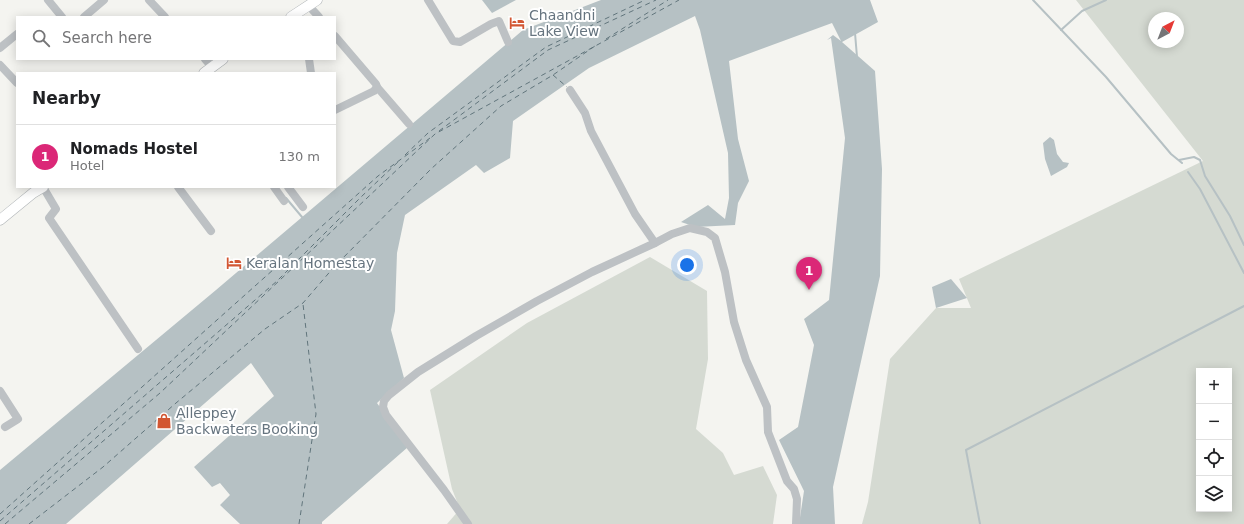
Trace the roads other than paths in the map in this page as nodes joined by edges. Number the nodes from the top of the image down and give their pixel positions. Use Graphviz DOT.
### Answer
graph roads {
  1 [pos="48,0"];
  2 [pos="104,0"];
  3 [pos="149,0"];
  4 [pos="428,0"];
  5 [pos="313,2"];
  6 [pos="61,16"];
  7 [pos="85,16"];
  8 [pos="164,16"];
  9 [pos="293,16"];
  10 [pos="319,16"];
  11 [pos="16,35"];
  12 [pos="336,37"];
  13 [pos="508,42"];
  14 [pos="0,48"];
  15 [pos="205,60"];
  16 [pos="222,60"];
  17 [pos="309,60"];
  18 [pos="0,65"];
  19 [pos="208,70"];
  20 [pos="311,72"];
  21 [pos="16,82"];
  22 [pos="377,87"];
  23 [pos="570,90"];
  24 [pos="336,110"];
  25 [pos="409,124"];
  26 [pos="42,188"];
  27 [pos="44,188"];
  28 [pos="179,188"];
  29 [pos="275,188"];
  30 [pos="289,188"];
  31 [pos="284,201"];
  32 [pos="303,207"];
  33 [pos="0,220"];
  34 [pos="211,231"];
  35 [pos="656,243"];
  36 [pos="138,349"];
  37 [pos="0,391"];
  38 [pos="5,427"];
  39 [pos="468,524"];
  40 [pos="796,524"];
  1 -- 6 [label="street"];
  2 -- 7 [label="street"];
  3 -- 8 [label="street"];
  4 -- 13 [label="street"];
  5 -- 9 [label="main road"];
  5 -- 10 [label="street"];
  11 -- 14 [label="street"];
  12 -- 22 [label="street"];
  15 -- 19 [label="street"];
  16 -- 19 [label="main road"];
  17 -- 20 [label="street"];
  18 -- 21 [label="street"];
  22 -- 24 [label="street"];
  22 -- 25 [label="street"];
  23 -- 35 [label="street"];
  26 -- 33 [label="main road"];
  27 -- 36 [label="street"];
  28 -- 34 [label="street"];
  29 -- 31 [label="street"];
  30 -- 32 [label="street"];
  35 -- 39 [label="street"];
  35 -- 40 [label="street"];
  37 -- 38 [label="street"];
}
